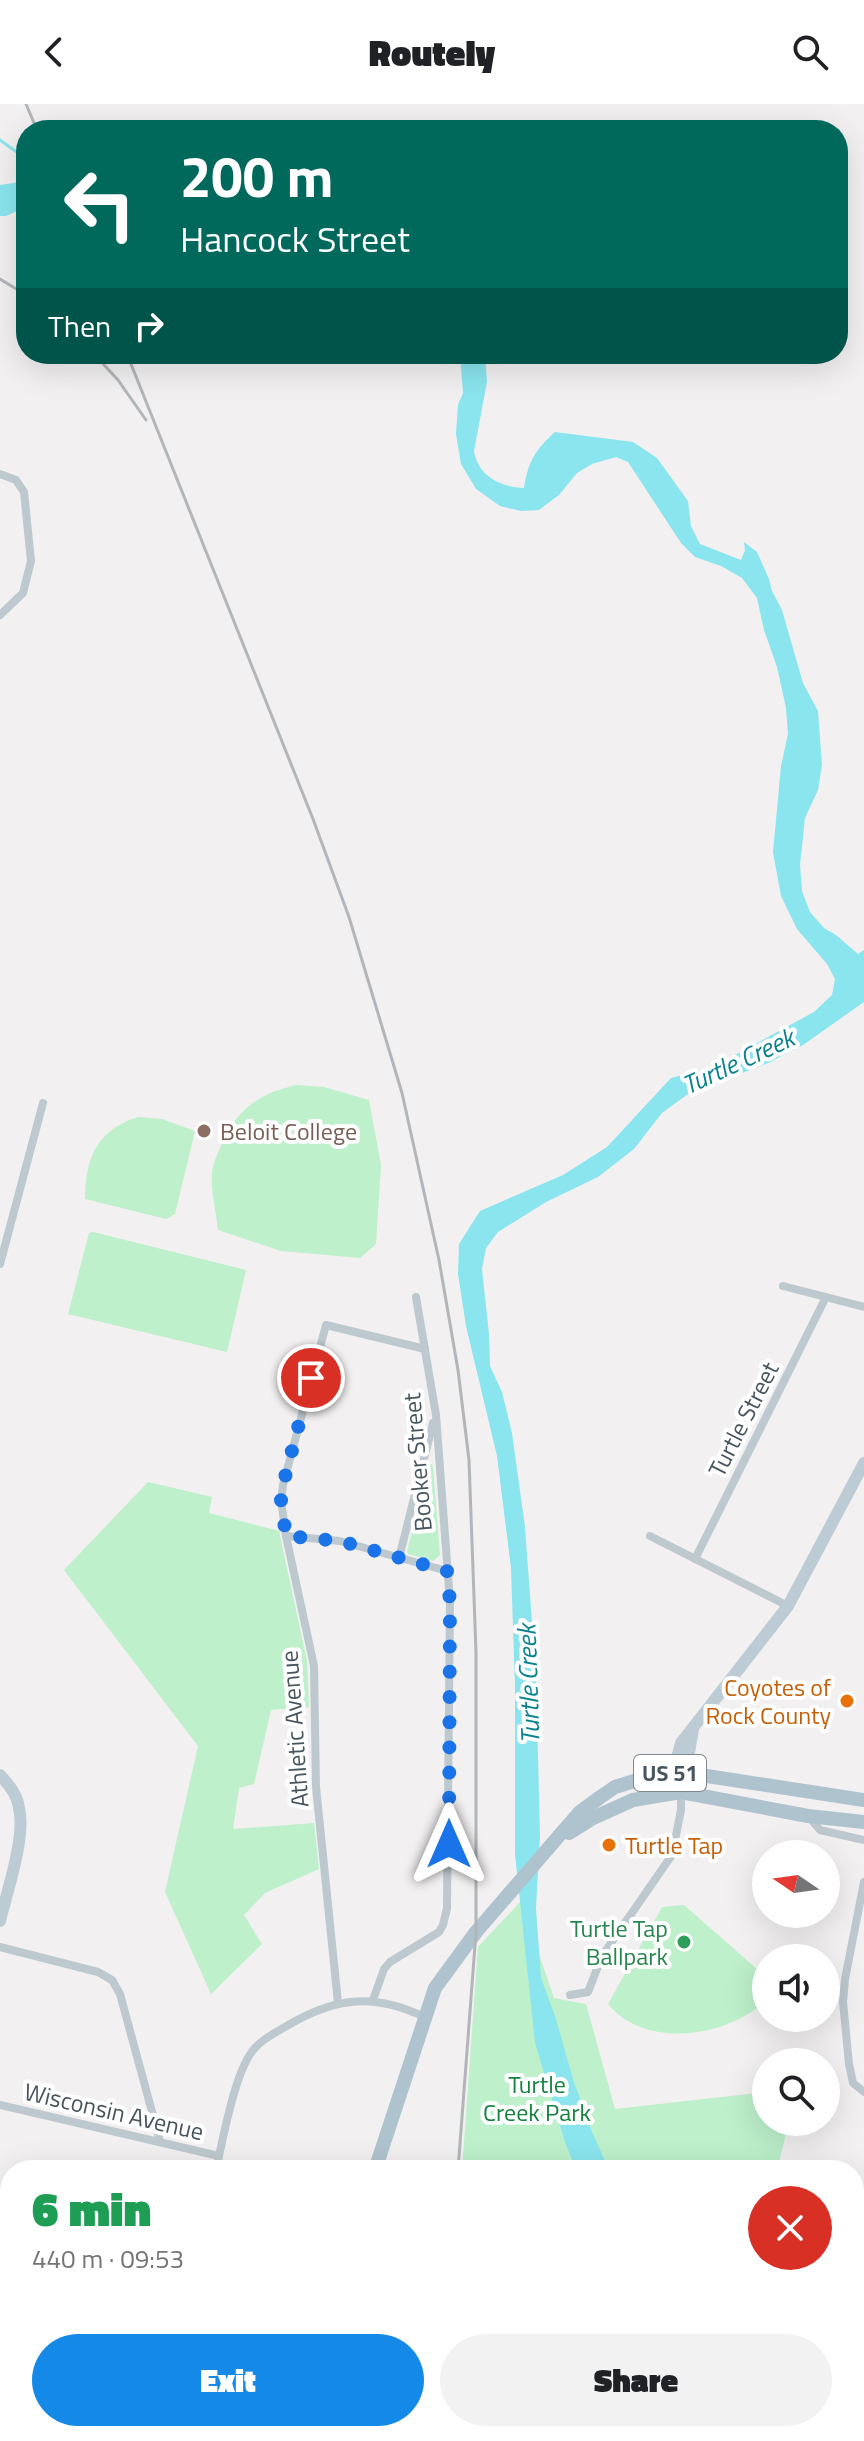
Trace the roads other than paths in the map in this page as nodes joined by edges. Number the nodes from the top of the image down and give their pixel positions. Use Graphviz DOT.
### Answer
graph roads {
  1 [pos="0,474"];
  2 [pos="0,615"];
  3 [pos="43,1103"];
  4 [pos="0,1264"];
  5 [pos="783,1286"];
  6 [pos="416,1297"];
  7 [pos="826,1297"];
  8 [pos="864,1307"];
  9 [pos="425,1349"];
  10 [pos="436,1415"];
  11 [pos="864,1463"];
  12 [pos="286,1536"];
  13 [pos="650,1536"];
  14 [pos="399,1558"];
  15 [pos="695,1559"];
  16 [pos="447,1571"];
  17 [pos="788,1606"];
  18 [pos="680,1773"];
  19 [pos="0,1775"];
  20 [pos="681,1792"];
  21 [pos="864,1800"];
  22 [pos="808,1816"];
  23 [pos="864,1822"];
  24 [pos="864,1840"];
  25 [pos="553,1845"];
  26 [pos="864,1882"];
  27 [pos="0,1921"];
  28 [pos="0,1947"];
  29 [pos="570,1995"];
  30 [pos="373,2000"];
  31 [pos="338,2003"];
  32 [pos="424,2017"];
  33 [pos="864,2092"];
  34 [pos="0,2105"];
  35 [pos="160,2141"];
  36 [pos="219,2156"];
  37 [pos="218,2160"];
  38 [pos="378,2160"];
  1 -- 2 [label="street"];
  3 -- 4 [label="street"];
  5 -- 7 [label="street"];
  6 -- 9 [label="street"];
  7 -- 8 [label="street"];
  7 -- 15 [label="street, Turtle Street"];
  9 -- 10 [label="street, Booker Street"];
  9 -- 12 [label="street, Athletic Avenue"];
  10 -- 14 [label="street"];
  10 -- 16 [label="street, Booker Street"];
  11 -- 17 [label="street"];
  12 -- 14 [label="street"];
  12 -- 31 [label="street, Athletic Avenue"];
  13 -- 15 [label="street"];
  14 -- 16 [label="street"];
  15 -- 17 [label="street"];
  16 -- 30 [label="street, Booker Street"];
  17 -- 18 [label="street"];
  18 -- 20 [label="street"];
  18 -- 21 [label="main road, US 51"];
  18 -- 25 [label="main road, US 51"];
  19 -- 27 [label="street"];
  20 -- 22 [label="main road, US 51"];
  20 -- 25 [label="main road, US 51"];
  20 -- 29 [label="street"];
  22 -- 23 [label="main road, US 51"];
  22 -- 24 [label="street"];
  25 -- 32 [label="main road, US 51"];
  26 -- 33 [label="street"];
  28 -- 35 [label="street"];
  30 -- 31 [label="street"];
  30 -- 32 [label="street"];
  31 -- 36 [label="street"];
  32 -- 38 [label="main road, US 51"];
  34 -- 35 [label="street, Wisconsin Avenue"];
  35 -- 36 [label="street, Wisconsin Avenue"];
  36 -- 37 [label="street"];
}
